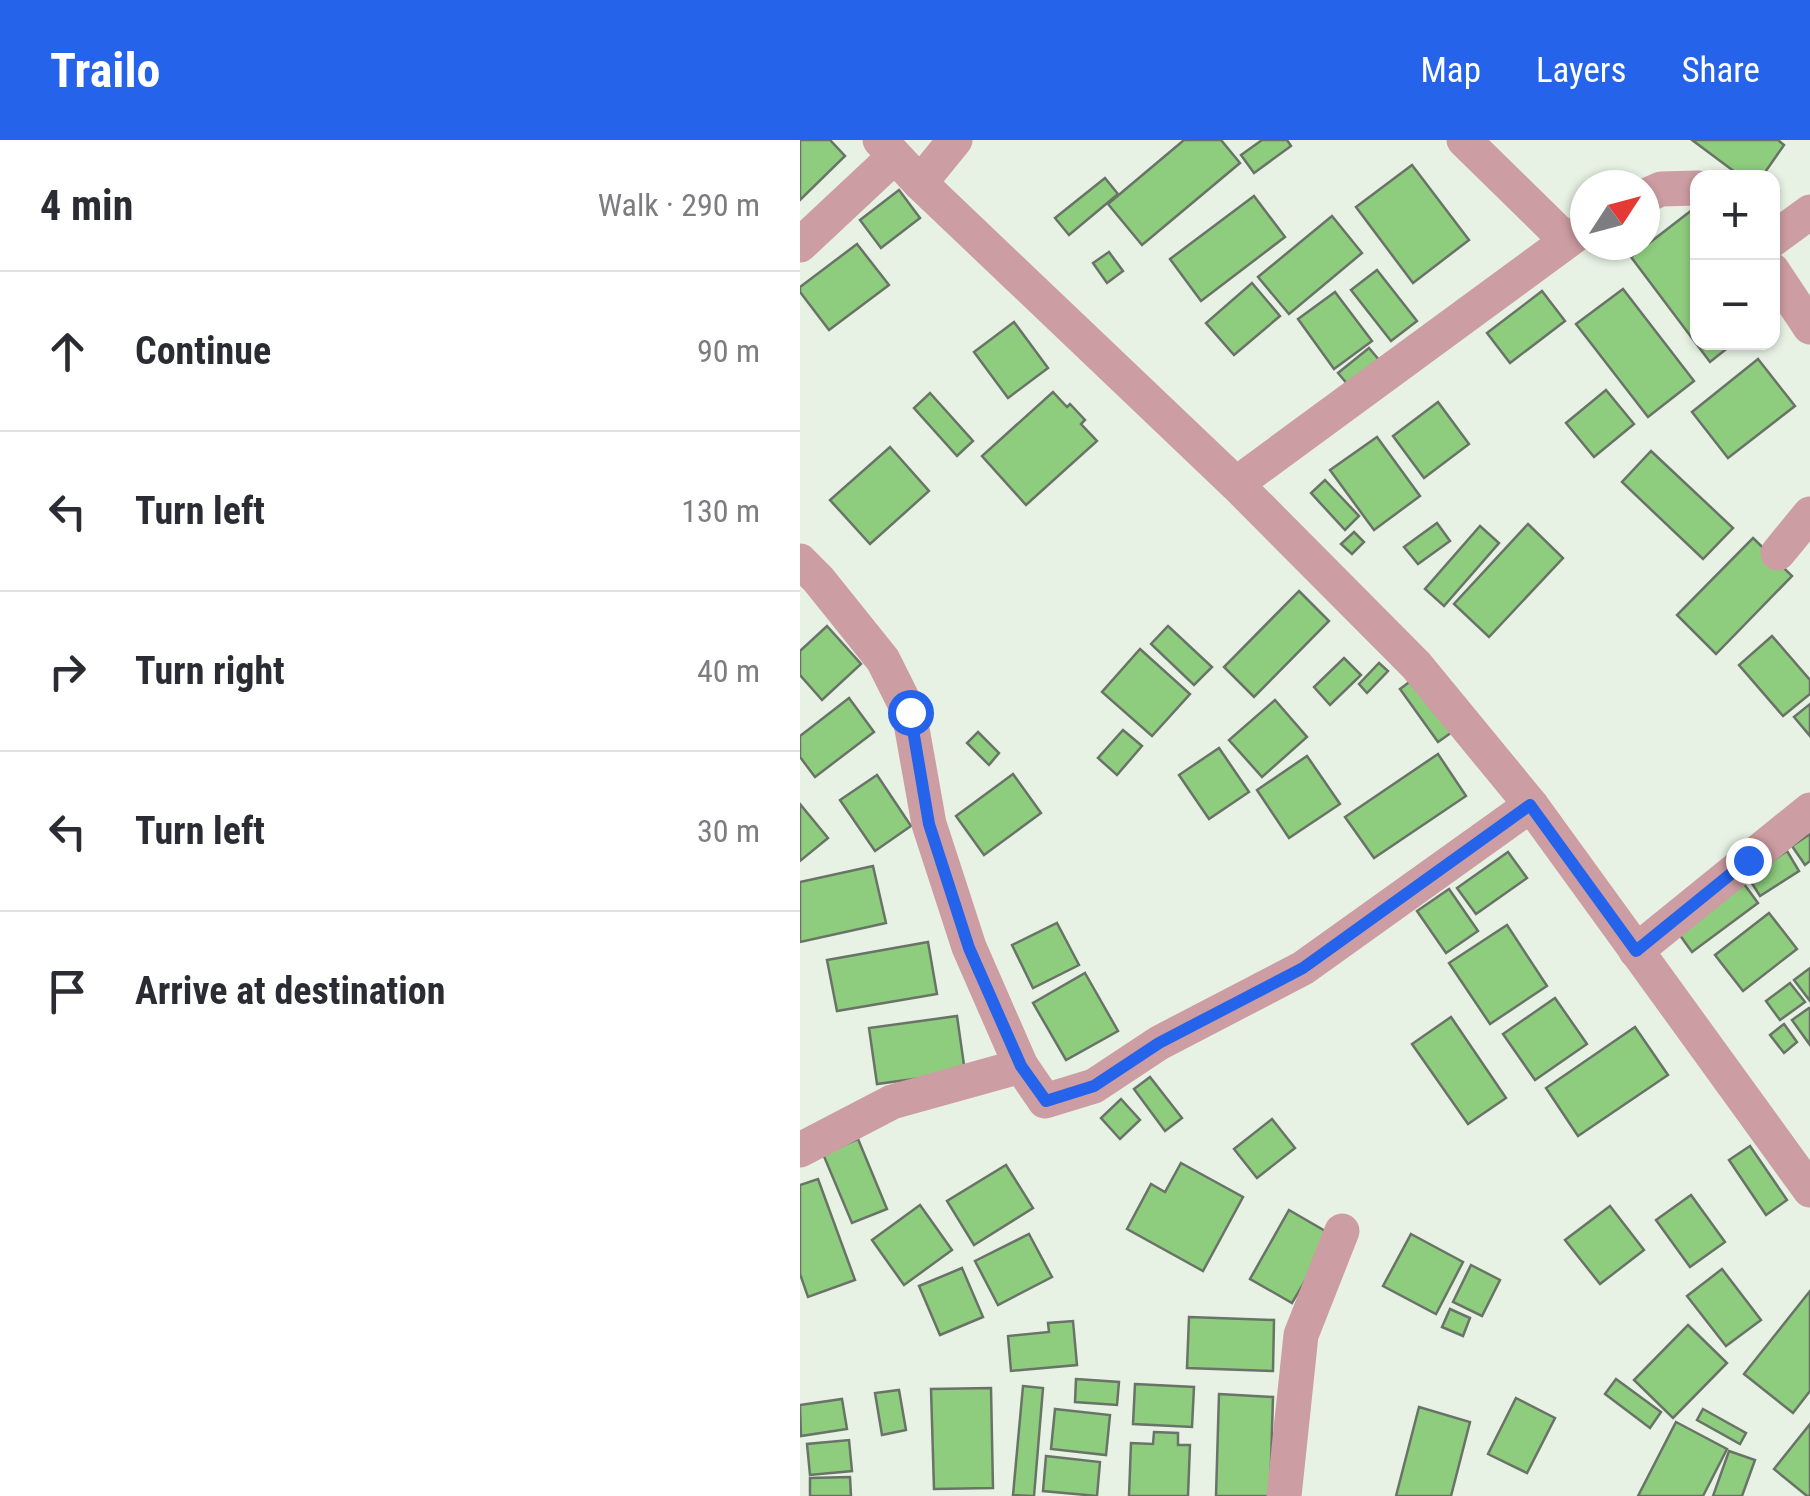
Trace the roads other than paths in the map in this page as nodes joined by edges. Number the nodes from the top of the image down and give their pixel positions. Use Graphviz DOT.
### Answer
graph roads {
  1 [pos="955,140"];
  2 [pos="1464,140"];
  3 [pos="887,149"];
  4 [pos="920,184"];
  5 [pos="1690,188"];
  6 [pos="1660,189"];
  7 [pos="1810,212"];
  8 [pos="1570,230"];
  9 [pos="1780,234"];
  10 [pos="1570,239"];
  11 [pos="800,244"];
  12 [pos="1780,282"];
  13 [pos="1810,327"];
  14 [pos="1236,484"];
  15 [pos="1810,514"];
  16 [pos="1778,553"];
  17 [pos="800,561"];
  18 [pos="1530,805"];
  19 [pos="1810,810"];
  20 [pos="1636,951"];
  21 [pos="1021,1066"];
  22 [pos="800,1150"];
  23 [pos="1810,1190"];
  24 [pos="1342,1231"];
  25 [pos="1284,1496"];
  1 -- 4 [label="street"];
  2 -- 8 [label="street"];
  3 -- 4 [label="street"];
  3 -- 11 [label="street"];
  4 -- 14 [label="street"];
  5 -- 6 [label="street"];
  7 -- 9 [label="street"];
  10 -- 14 [label="street"];
  12 -- 13 [label="street"];
  14 -- 18 [label="street"];
  15 -- 16 [label="street"];
  17 -- 21 [label="street"];
  18 -- 20 [label="street"];
  18 -- 21 [label="street"];
  19 -- 20 [label="street"];
  20 -- 23 [label="street"];
  21 -- 22 [label="street"];
  24 -- 25 [label="street"];
}
